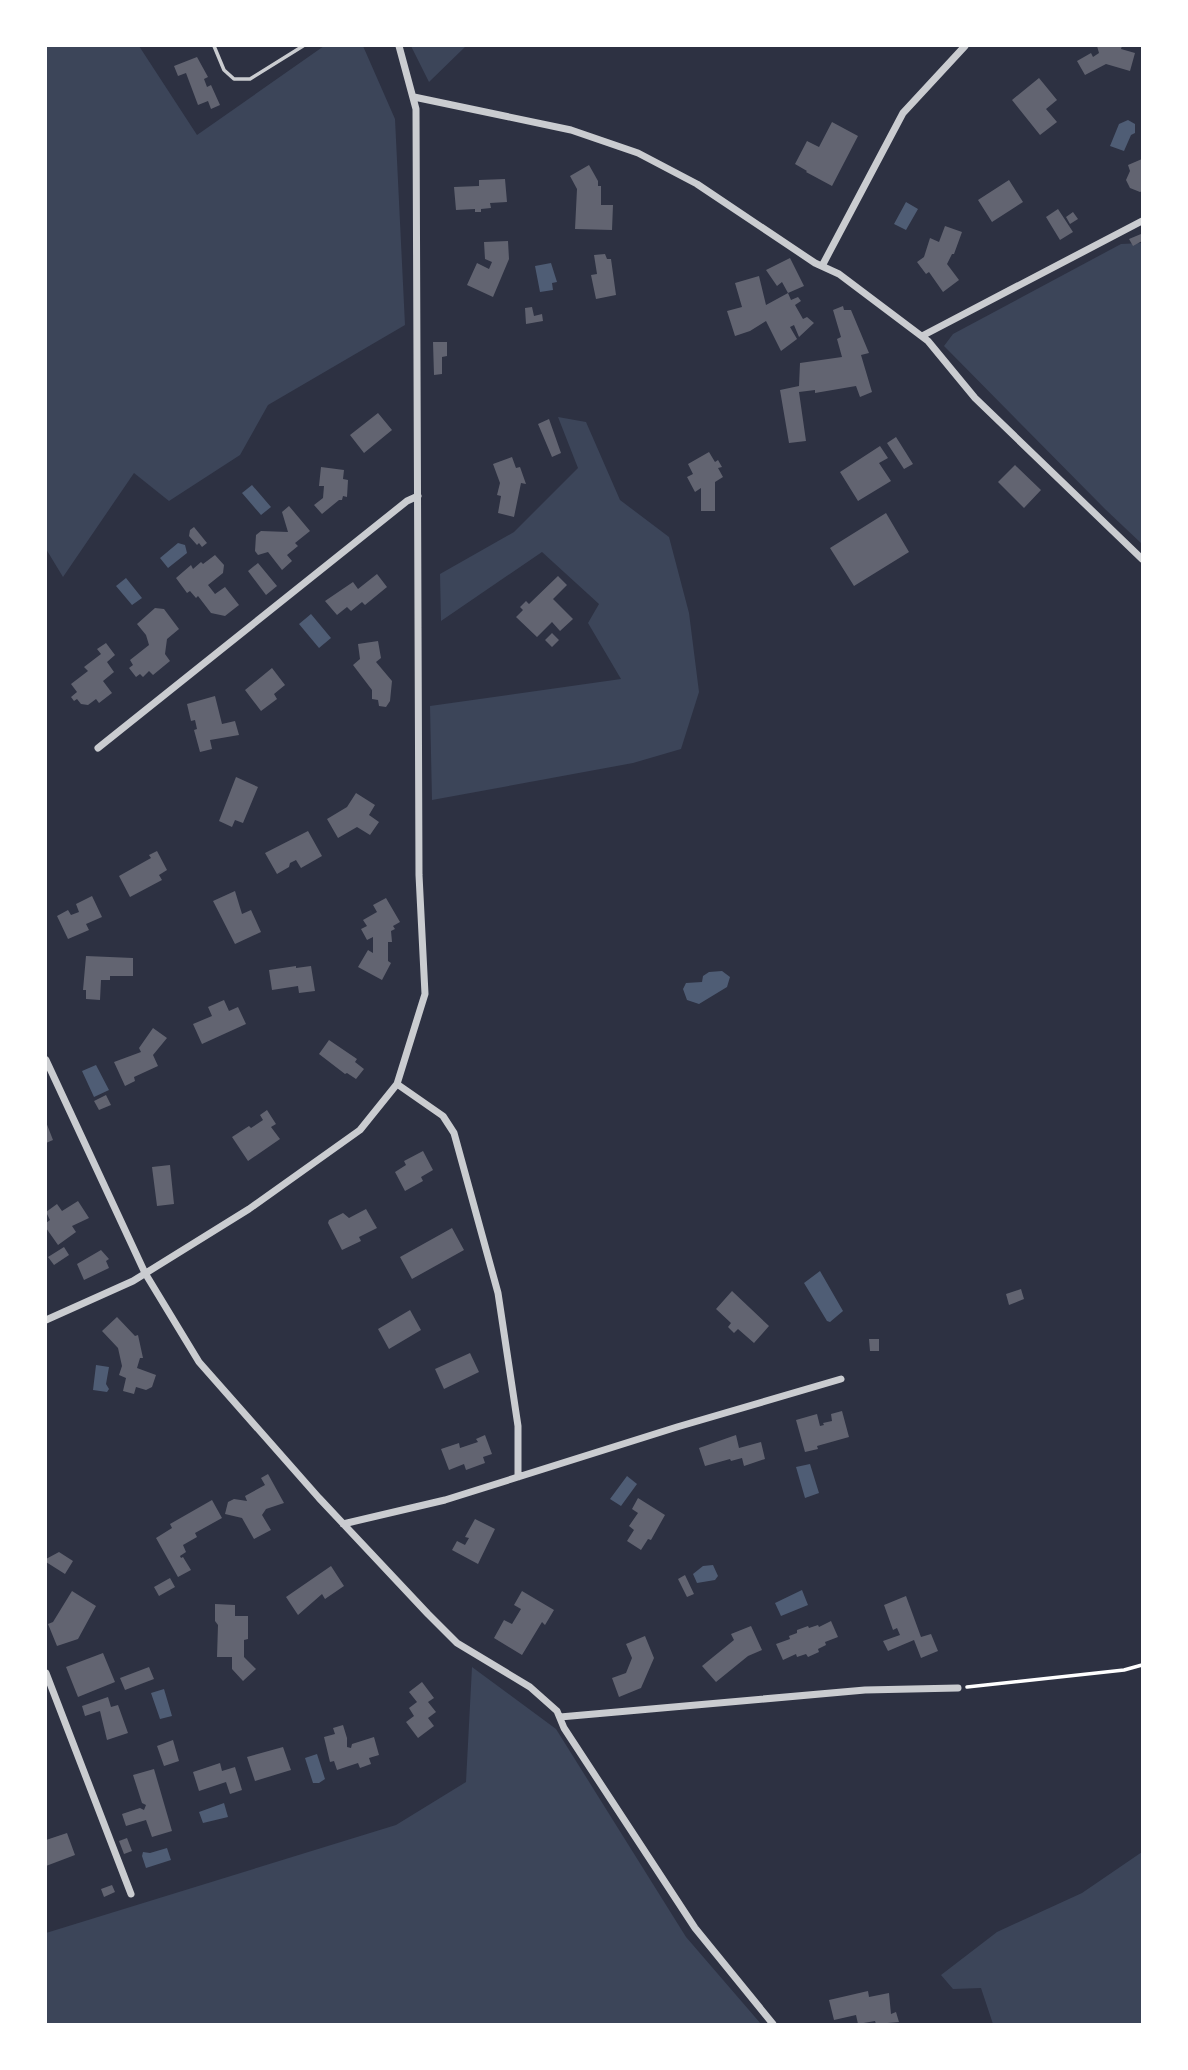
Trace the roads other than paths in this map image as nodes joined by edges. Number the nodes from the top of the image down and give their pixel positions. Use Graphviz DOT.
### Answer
graph roads {
  1 [pos="214,46"];
  2 [pos="303,46"];
  3 [pos="965,46"];
  4 [pos="400,50"];
  5 [pos="414,97"];
  6 [pos="1143,221"];
  7 [pos="822,267"];
  8 [pos="922,336"];
  9 [pos="418,496"];
  10 [pos="1143,559"];
  11 [pos="98,748"];
  12 [pos="46,1060"];
  13 [pos="397,1084"];
  14 [pos="145,1273"];
  15 [pos="46,1320"];
  16 [pos="841,1379"];
  17 [pos="519,1477"];
  18 [pos="343,1524"];
  19 [pos="46,1673"];
  20 [pos="958,1688"];
  21 [pos="559,1717"];
  22 [pos="131,1894"];
  23 [pos="773,2025"];
  1 -- 2 [label="lane"];
  3 -- 7 [label="street"];
  4 -- 5 [label="street"];
  5 -- 7 [label="street"];
  5 -- 9 [label="street"];
  6 -- 8 [label="street"];
  7 -- 8 [label="street"];
  8 -- 10 [label="street"];
  9 -- 11 [label="street"];
  9 -- 13 [label="street"];
  12 -- 14 [label="street"];
  13 -- 14 [label="street"];
  13 -- 17 [label="street"];
  14 -- 15 [label="street"];
  14 -- 18 [label="street"];
  16 -- 17 [label="street"];
  17 -- 18 [label="street"];
  18 -- 21 [label="street"];
  19 -- 22 [label="street"];
  20 -- 21 [label="street"];
  21 -- 23 [label="street"];
}
